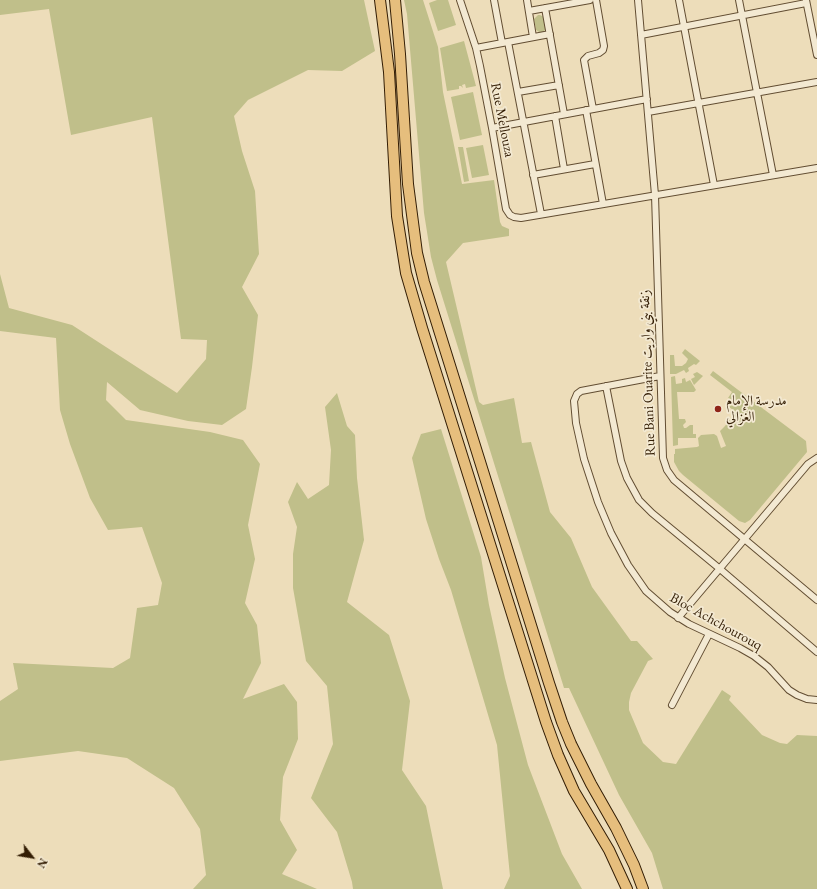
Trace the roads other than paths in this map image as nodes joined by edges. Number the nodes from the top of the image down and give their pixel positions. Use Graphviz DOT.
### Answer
graph roads {
  1 [pos="380,0"];
  2 [pos="395,0"];
  3 [pos="460,0"];
  4 [pos="494,0"];
  5 [pos="527,0"];
  6 [pos="590,0"];
  7 [pos="596,0"];
  8 [pos="638,0"];
  9 [pos="679,0"];
  10 [pos="739,0"];
  11 [pos="806,2"];
  12 [pos="545,8"];
  13 [pos="529,11"];
  14 [pos="742,16"];
  15 [pos="684,27"];
  16 [pos="550,34"];
  17 [pos="641,35"];
  18 [pos="534,37"];
  19 [pos="505,42"];
  20 [pos="476,48"];
  21 [pos="817,55"];
  22 [pos="817,82"];
  23 [pos="559,85"];
  24 [pos="518,92"];
  25 [pos="757,93"];
  26 [pos="647,99"];
  27 [pos="699,103"];
  28 [pos="593,109"];
  29 [pos="586,110"];
  30 [pos="648,112"];
  31 [pos="564,114"];
  32 [pos="555,116"];
  33 [pos="524,122"];
  34 [pos="492,128"];
  35 [pos="595,164"];
  36 [pos="817,168"];
  37 [pos="564,169"];
  38 [pos="534,175"];
  39 [pos="773,175"];
  40 [pos="714,185"];
  41 [pos="655,195"];
  42 [pos="603,204"];
  43 [pos="541,214"];
  44 [pos="660,376"];
  45 [pos="606,386"];
  46 [pos="817,458"];
  47 [pos="745,539"];
  48 [pos="720,569"];
  49 [pos="817,600"];
  50 [pos="678,618"];
  51 [pos="709,634"];
  52 [pos="817,652"];
  53 [pos="817,700"];
  54 [pos="672,705"];
  55 [pos="628,889"];
  56 [pos="644,889"];
  1 -- 55 [label="highway"];
  2 -- 56 [label="highway"];
  3 -- 20 [label="street, Rue Mellouza"];
  4 -- 19 [label="street"];
  5 -- 13 [label="street"];
  6 -- 12 [label="street"];
  7 -- 28 [label="street"];
  8 -- 17 [label="street, Rue Bani Ouarite زنقة بني واريت"];
  9 -- 15 [label="street"];
  10 -- 14 [label="street"];
  11 -- 14 [label="street"];
  11 -- 21 [label="street"];
  12 -- 13 [label="street"];
  12 -- 16 [label="street"];
  13 -- 18 [label="street"];
  14 -- 15 [label="street"];
  14 -- 25 [label="street"];
  15 -- 17 [label="street"];
  15 -- 27 [label="street"];
  16 -- 18 [label="street"];
  16 -- 23 [label="street"];
  17 -- 26 [label="street, Rue Bani Ouarite زنقة بني واريت"];
  18 -- 19 [label="street"];
  19 -- 20 [label="street"];
  19 -- 24 [label="street"];
  20 -- 34 [label="street, Rue Mellouza"];
  22 -- 25 [label="street"];
  23 -- 24 [label="street"];
  23 -- 31 [label="street"];
  24 -- 33 [label="street"];
  25 -- 27 [label="street"];
  25 -- 39 [label="street"];
  26 -- 28 [label="street"];
  26 -- 30 [label="street, Rue Bani Ouarite زنقة بني واريت"];
  27 -- 30 [label="street"];
  27 -- 40 [label="street"];
  28 -- 29 [label="street"];
  29 -- 31 [label="street"];
  29 -- 35 [label="street"];
  30 -- 41 [label="street, Rue Bani Ouarite زنقة بني واريت"];
  31 -- 32 [label="street"];
  32 -- 33 [label="street"];
  32 -- 37 [label="street"];
  33 -- 34 [label="street"];
  33 -- 38 [label="street"];
  34 -- 43 [label="street, Rue Mellouza"];
  35 -- 37 [label="street"];
  35 -- 42 [label="street"];
  36 -- 39 [label="street, Rue Mellouza"];
  37 -- 38 [label="street"];
  38 -- 43 [label="street"];
  39 -- 40 [label="street, Rue Mellouza"];
  40 -- 41 [label="street, Rue Mellouza"];
  41 -- 42 [label="street, Rue Mellouza"];
  41 -- 44 [label="street, Rue Bani Ouarite زنقة بني واريت"];
  42 -- 43 [label="street, Rue Mellouza"];
  44 -- 45 [label="street"];
  44 -- 47 [label="street, Rue Bani Ouarite زنقة بني واريت"];
  45 -- 48 [label="street"];
  45 -- 50 [label="street, Bloc Achchourouq"];
  46 -- 47 [label="street"];
  47 -- 48 [label="street"];
  47 -- 49 [label="street, Rue Bani Ouarite زنقة بني واريت"];
  48 -- 50 [label="street"];
  48 -- 52 [label="street"];
  50 -- 51 [label="street, Bloc Achchourouq"];
  51 -- 53 [label="street, Bloc Achchourouq"];
  51 -- 54 [label="street"];
}
